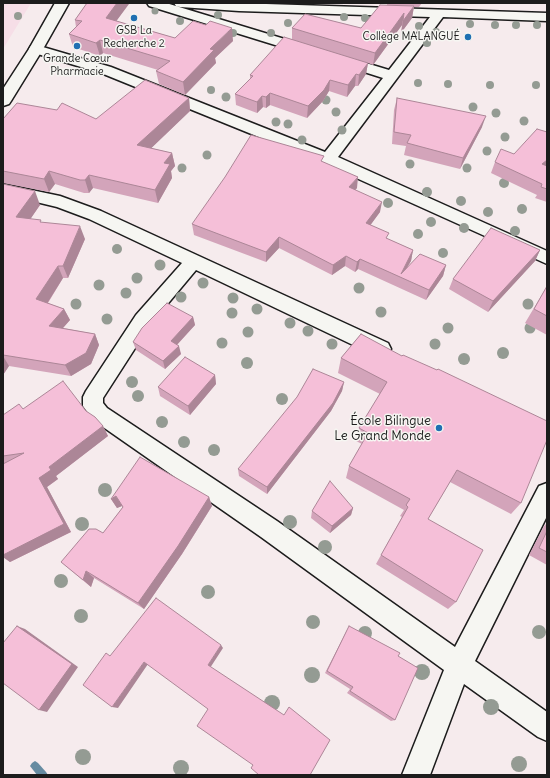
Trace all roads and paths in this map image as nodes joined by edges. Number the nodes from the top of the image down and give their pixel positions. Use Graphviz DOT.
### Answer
graph roads {
  1 [pos="62,3"];
  2 [pos="153,3"];
  3 [pos="180,3"];
  4 [pos="241,5"];
  5 [pos="368,7"];
  6 [pos="439,14"];
  7 [pos="547,17"];
  8 [pos="36,49"];
  9 [pos="317,53"];
  10 [pos="332,58"];
  11 [pos="392,76"];
  12 [pos="3,101"];
  13 [pos="328,159"];
  14 [pos="3,190"];
  15 [pos="547,258"];
  16 [pos="194,261"];
  17 [pos="396,356"];
  18 [pos="547,493"];
  19 [pos="459,665"];
  20 [pos="547,728"];
  21 [pos="416,775"];
  1 -- 8 [label="main road"];
  2 -- 9 [label="street"];
  3 -- 4 [label="street"];
  4 -- 5 [label="street"];
  5 -- 6 [label="street"];
  6 -- 7 [label="street"];
  6 -- 11 [label="street"];
  8 -- 12 [label="main road"];
  8 -- 13 [label="street"];
  10 -- 11 [label="street"];
  11 -- 13 [label="street"];
  13 -- 15 [label="street"];
  14 -- 16 [label="street"];
  16 -- 17 [label="street"];
  16 -- 19 [label="street"];
  18 -- 19 [label="street"];
  19 -- 20 [label="street"];
  19 -- 21 [label="street"];
}
